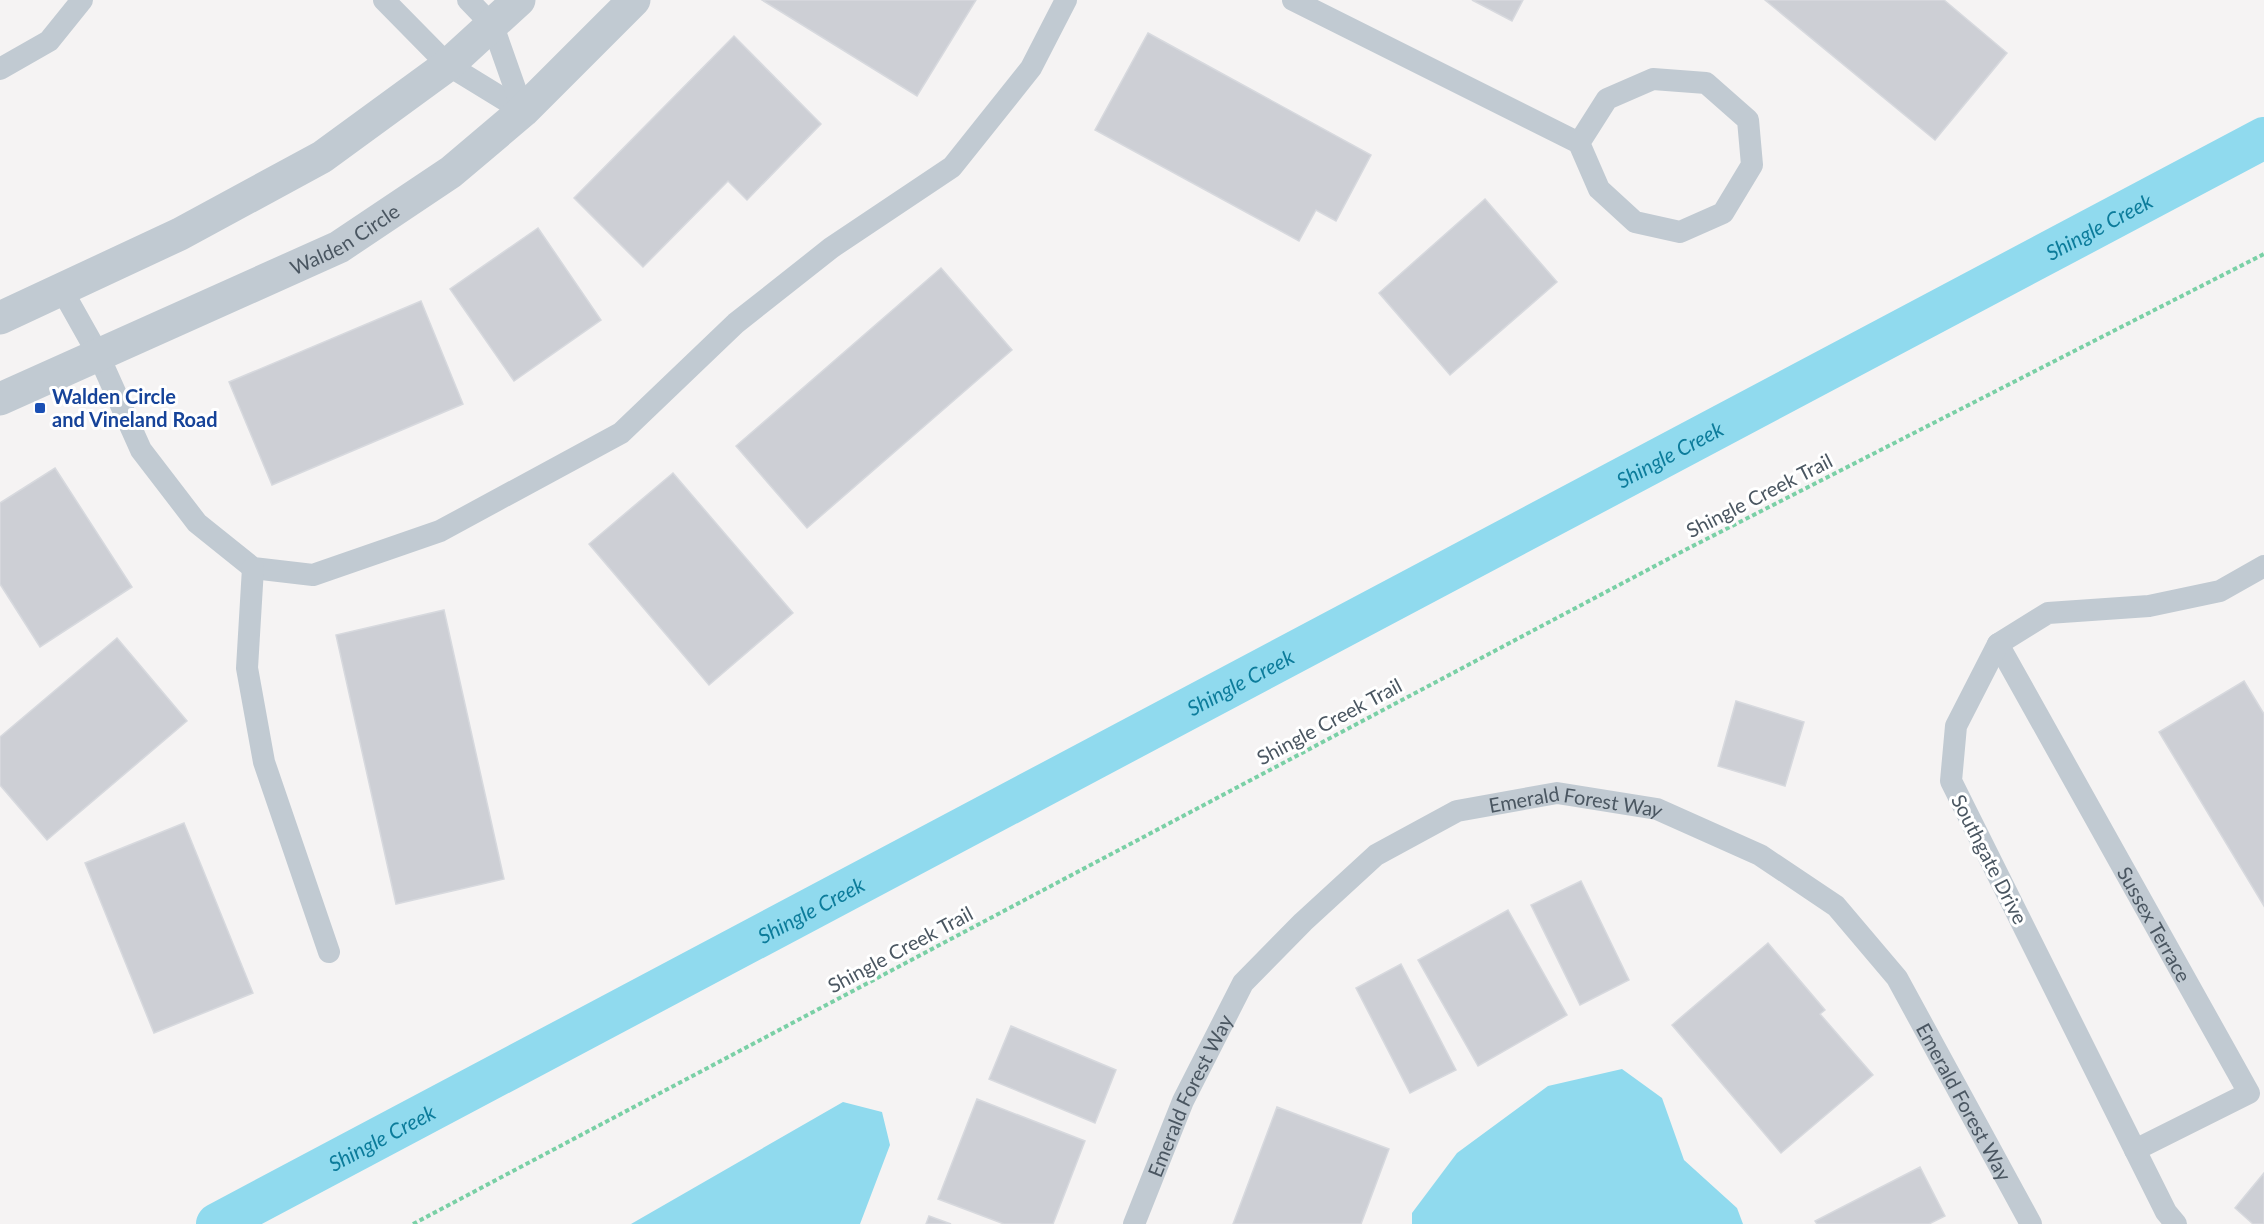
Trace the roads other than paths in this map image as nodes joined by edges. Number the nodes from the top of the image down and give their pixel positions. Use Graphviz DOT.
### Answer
graph roads {
  1 [pos="82,0"];
  2 [pos="384,0"];
  3 [pos="468,0"];
  4 [pos="519,0"];
  5 [pos="634,0"];
  6 [pos="1066,0"];
  7 [pos="1293,0"];
  8 [pos="493,26"];
  9 [pos="448,65"];
  10 [pos="0,69"];
  11 [pos="523,111"];
  12 [pos="1579,143"];
  13 [pos="62,290"];
  14 [pos="0,318"];
  15 [pos="98,354"];
  16 [pos="0,399"];
  17 [pos="2264,566"];
  18 [pos="253,568"];
  19 [pos="1998,644"];
  20 [pos="329,952"];
  21 [pos="2135,1150"];
  22 [pos="1134,1224"];
  23 [pos="2031,1224"];
  24 [pos="2176,1224"];
  1 -- 10 [label="lane"];
  2 -- 9 [label="lane"];
  3 -- 8 [label="lane"];
  4 -- 8 [label="street"];
  5 -- 11 [label="street, Walden Circle"];
  6 -- 18 [label="lane"];
  7 -- 12 [label="lane"];
  8 -- 9 [label="street"];
  8 -- 11 [label="lane"];
  9 -- 11 [label="lane"];
  9 -- 13 [label="street"];
  11 -- 15 [label="street, Walden Circle"];
  12 -- 12 [label="lane"];
  13 -- 14 [label="street"];
  13 -- 15 [label="lane"];
  15 -- 16 [label="street, Walden Circle"];
  15 -- 18 [label="lane"];
  17 -- 19 [label="lane"];
  18 -- 20 [label="lane"];
  19 -- 21 [label="lane, Southgate Drive"];
  19 -- 21 [label="lane, Sussex Terrace"];
  21 -- 24 [label="lane, Southgate Drive"];
  22 -- 23 [label="lane, Emerald Forest Way"];
}
